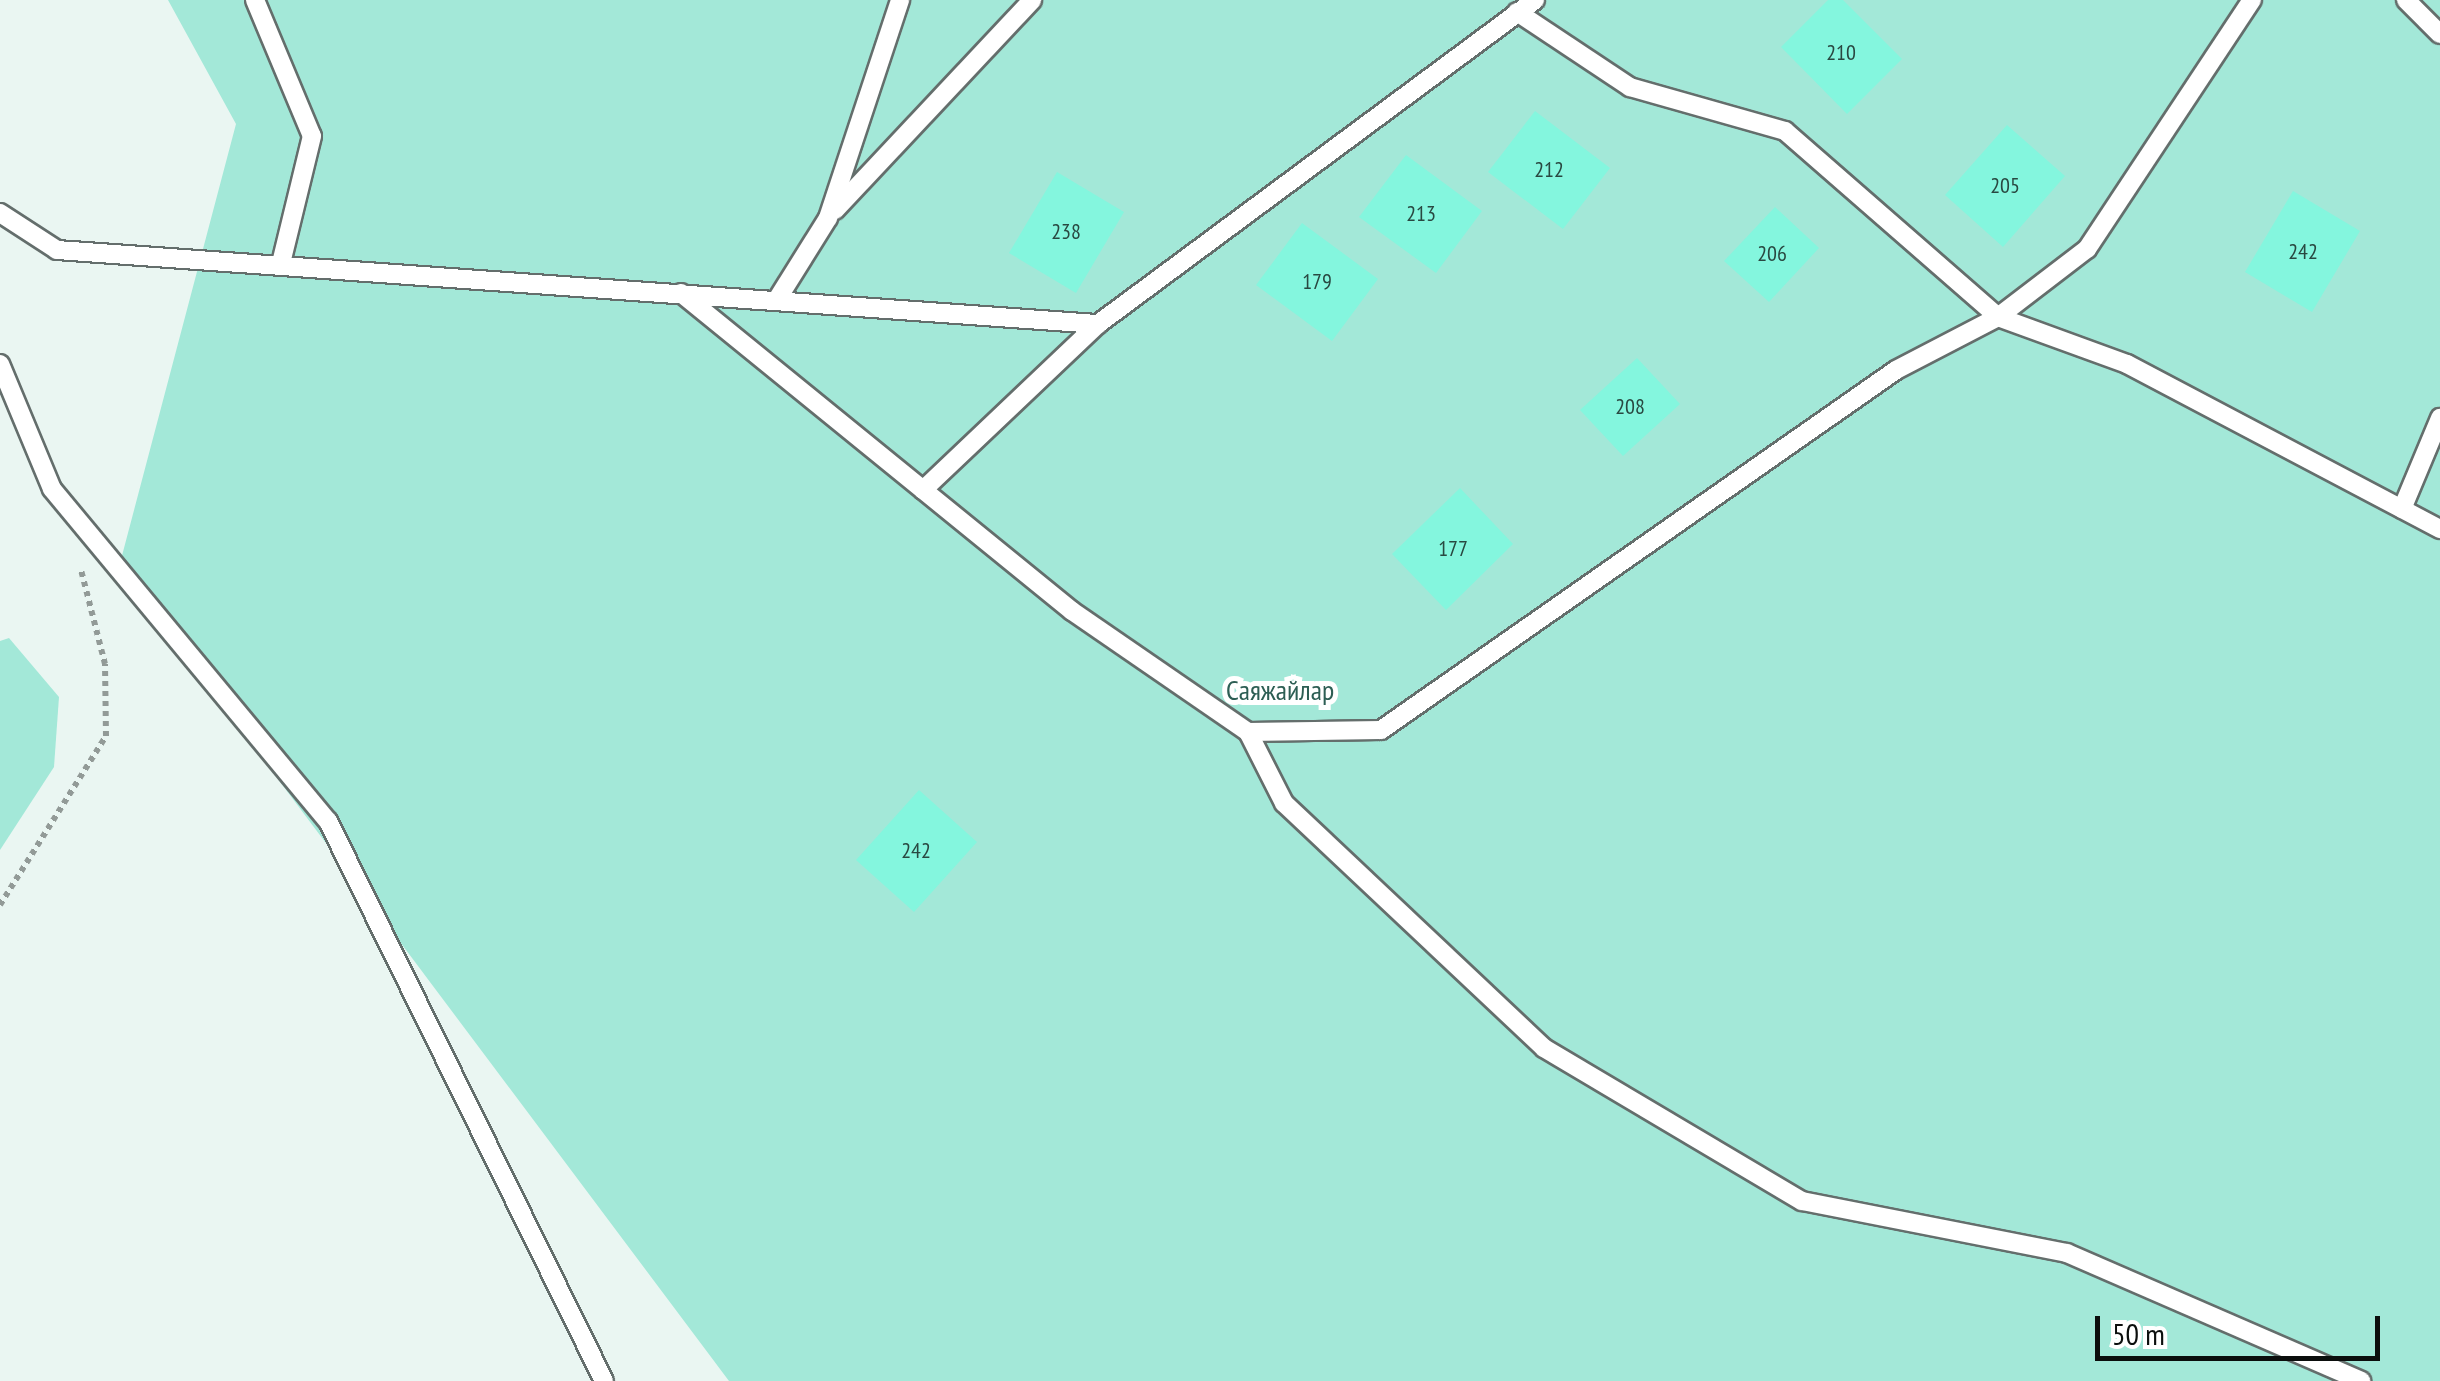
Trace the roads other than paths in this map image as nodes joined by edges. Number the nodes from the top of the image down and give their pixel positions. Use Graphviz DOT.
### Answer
graph roads {
  1 [pos="255,0"];
  2 [pos="900,0"];
  3 [pos="1032,0"];
  4 [pos="1535,0"];
  5 [pos="2252,0"];
  6 [pos="2406,0"];
  7 [pos="1517,12"];
  8 [pos="2440,34"];
  9 [pos="0,213"];
  10 [pos="828,218"];
  11 [pos="281,263"];
  12 [pos="682,293"];
  13 [pos="778,298"];
  14 [pos="1998,317"];
  15 [pos="1098,324"];
  16 [pos="0,364"];
  17 [pos="2440,418"];
  18 [pos="923,490"];
  19 [pos="2402,509"];
  20 [pos="2440,529"];
  21 [pos="1248,732"];
  22 [pos="604,1381"];
  23 [pos="2360,1381"];
  1 -- 11 [label="lane"];
  2 -- 10 [label="lane"];
  3 -- 10 [label="lane"];
  4 -- 7 [label="lane"];
  5 -- 14 [label="lane"];
  6 -- 8 [label="lane"];
  7 -- 14 [label="lane"];
  7 -- 15 [label="lane"];
  9 -- 11 [label="lane"];
  10 -- 13 [label="lane"];
  11 -- 12 [label="lane"];
  12 -- 13 [label="lane"];
  12 -- 18 [label="lane"];
  13 -- 15 [label="lane"];
  14 -- 19 [label="lane"];
  14 -- 21 [label="lane"];
  15 -- 18 [label="lane"];
  16 -- 22 [label="lane"];
  17 -- 19 [label="lane"];
  18 -- 21 [label="lane"];
  19 -- 20 [label="lane"];
  21 -- 23 [label="lane"];
}
